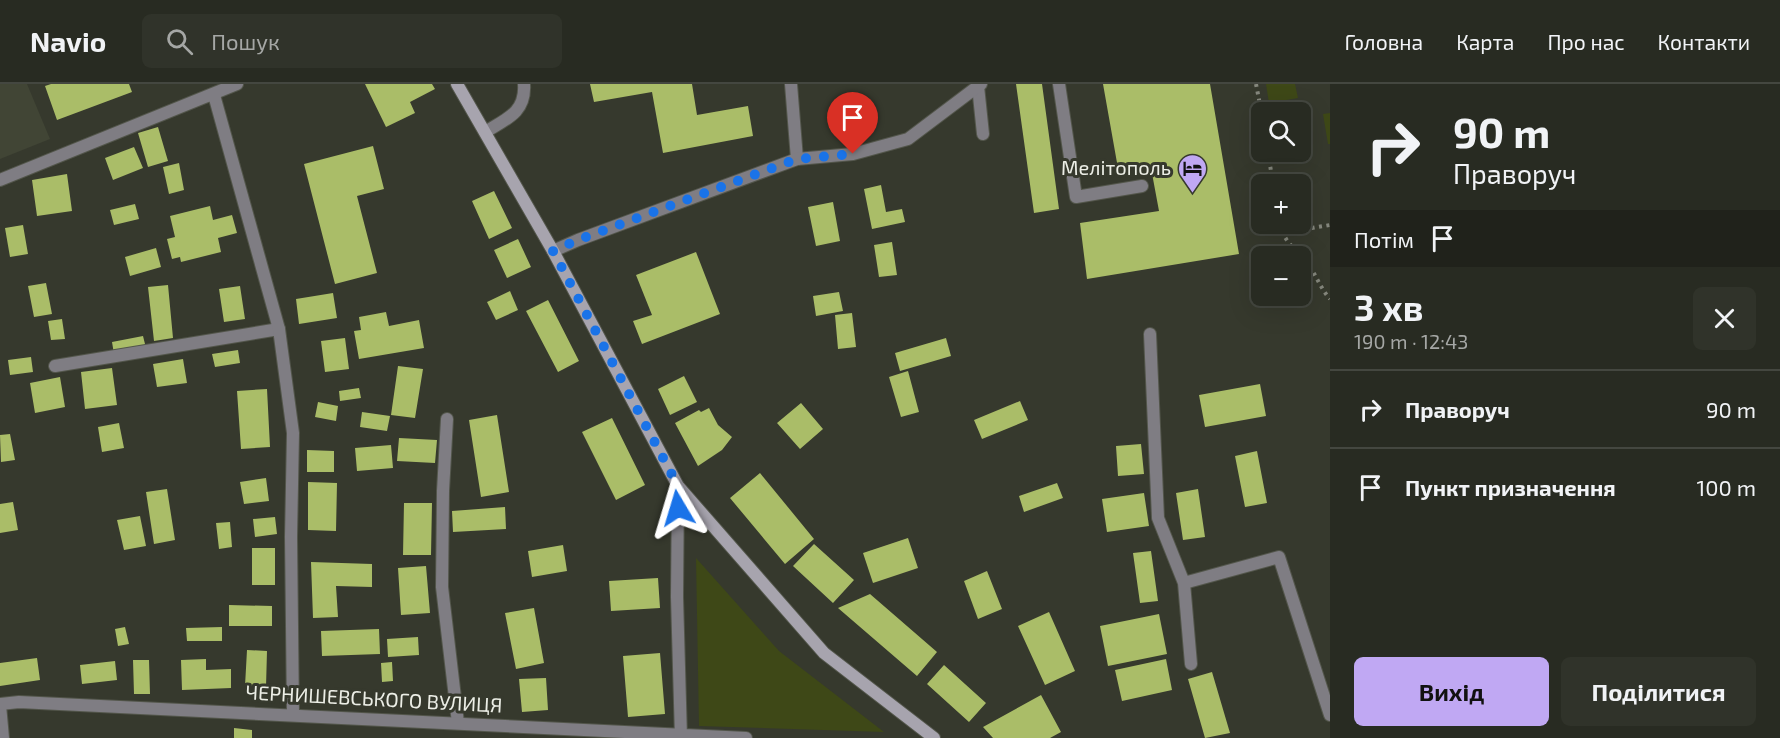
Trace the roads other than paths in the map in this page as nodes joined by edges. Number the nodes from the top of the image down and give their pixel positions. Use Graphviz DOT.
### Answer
graph roads {
  1 [pos="237,84"];
  2 [pos="457,84"];
  3 [pos="524,84"];
  4 [pos="791,84"];
  5 [pos="1059,84"];
  6 [pos="980,85"];
  7 [pos="214,95"];
  8 [pos="485,132"];
  9 [pos="983,134"];
  10 [pos="797,159"];
  11 [pos="0,180"];
  12 [pos="1142,186"];
  13 [pos="553,251"];
  14 [pos="279,329"];
  15 [pos="1150,334"];
  16 [pos="55,366"];
  17 [pos="447,419"];
  18 [pos="678,486"];
  19 [pos="1184,583"];
  20 [pos="1191,664"];
  21 [pos="0,705"];
  22 [pos="293,715"];
  23 [pos="1330,715"];
  24 [pos="458,723"];
  25 [pos="681,736"];
  26 [pos="3,738"];
  27 [pos="746,738"];
  28 [pos="933,738"];
  1 -- 7 [label="street"];
  2 -- 8 [label="main road"];
  3 -- 8 [label="street"];
  4 -- 10 [label="street"];
  5 -- 12 [label="street"];
  6 -- 9 [label="street"];
  6 -- 10 [label="street"];
  7 -- 11 [label="street"];
  7 -- 14 [label="street"];
  8 -- 13 [label="main road"];
  10 -- 13 [label="street"];
  13 -- 18 [label="main road"];
  14 -- 16 [label="street"];
  14 -- 22 [label="street"];
  15 -- 19 [label="street"];
  17 -- 24 [label="street"];
  18 -- 25 [label="street"];
  18 -- 28 [label="main road"];
  19 -- 20 [label="street"];
  19 -- 23 [label="street"];
  21 -- 22 [label="street, ЧЕРНИШЕВСЬКОГО ВУЛИЦЯ"];
  21 -- 26 [label="street"];
  22 -- 24 [label="street, ЧЕРНИШЕВСЬКОГО ВУЛИЦЯ"];
  24 -- 25 [label="street, ЧЕРНИШЕВСЬКОГО ВУЛИЦЯ"];
  25 -- 27 [label="street, ЧЕРНИШЕВСЬКОГО ВУЛИЦЯ"];
}
